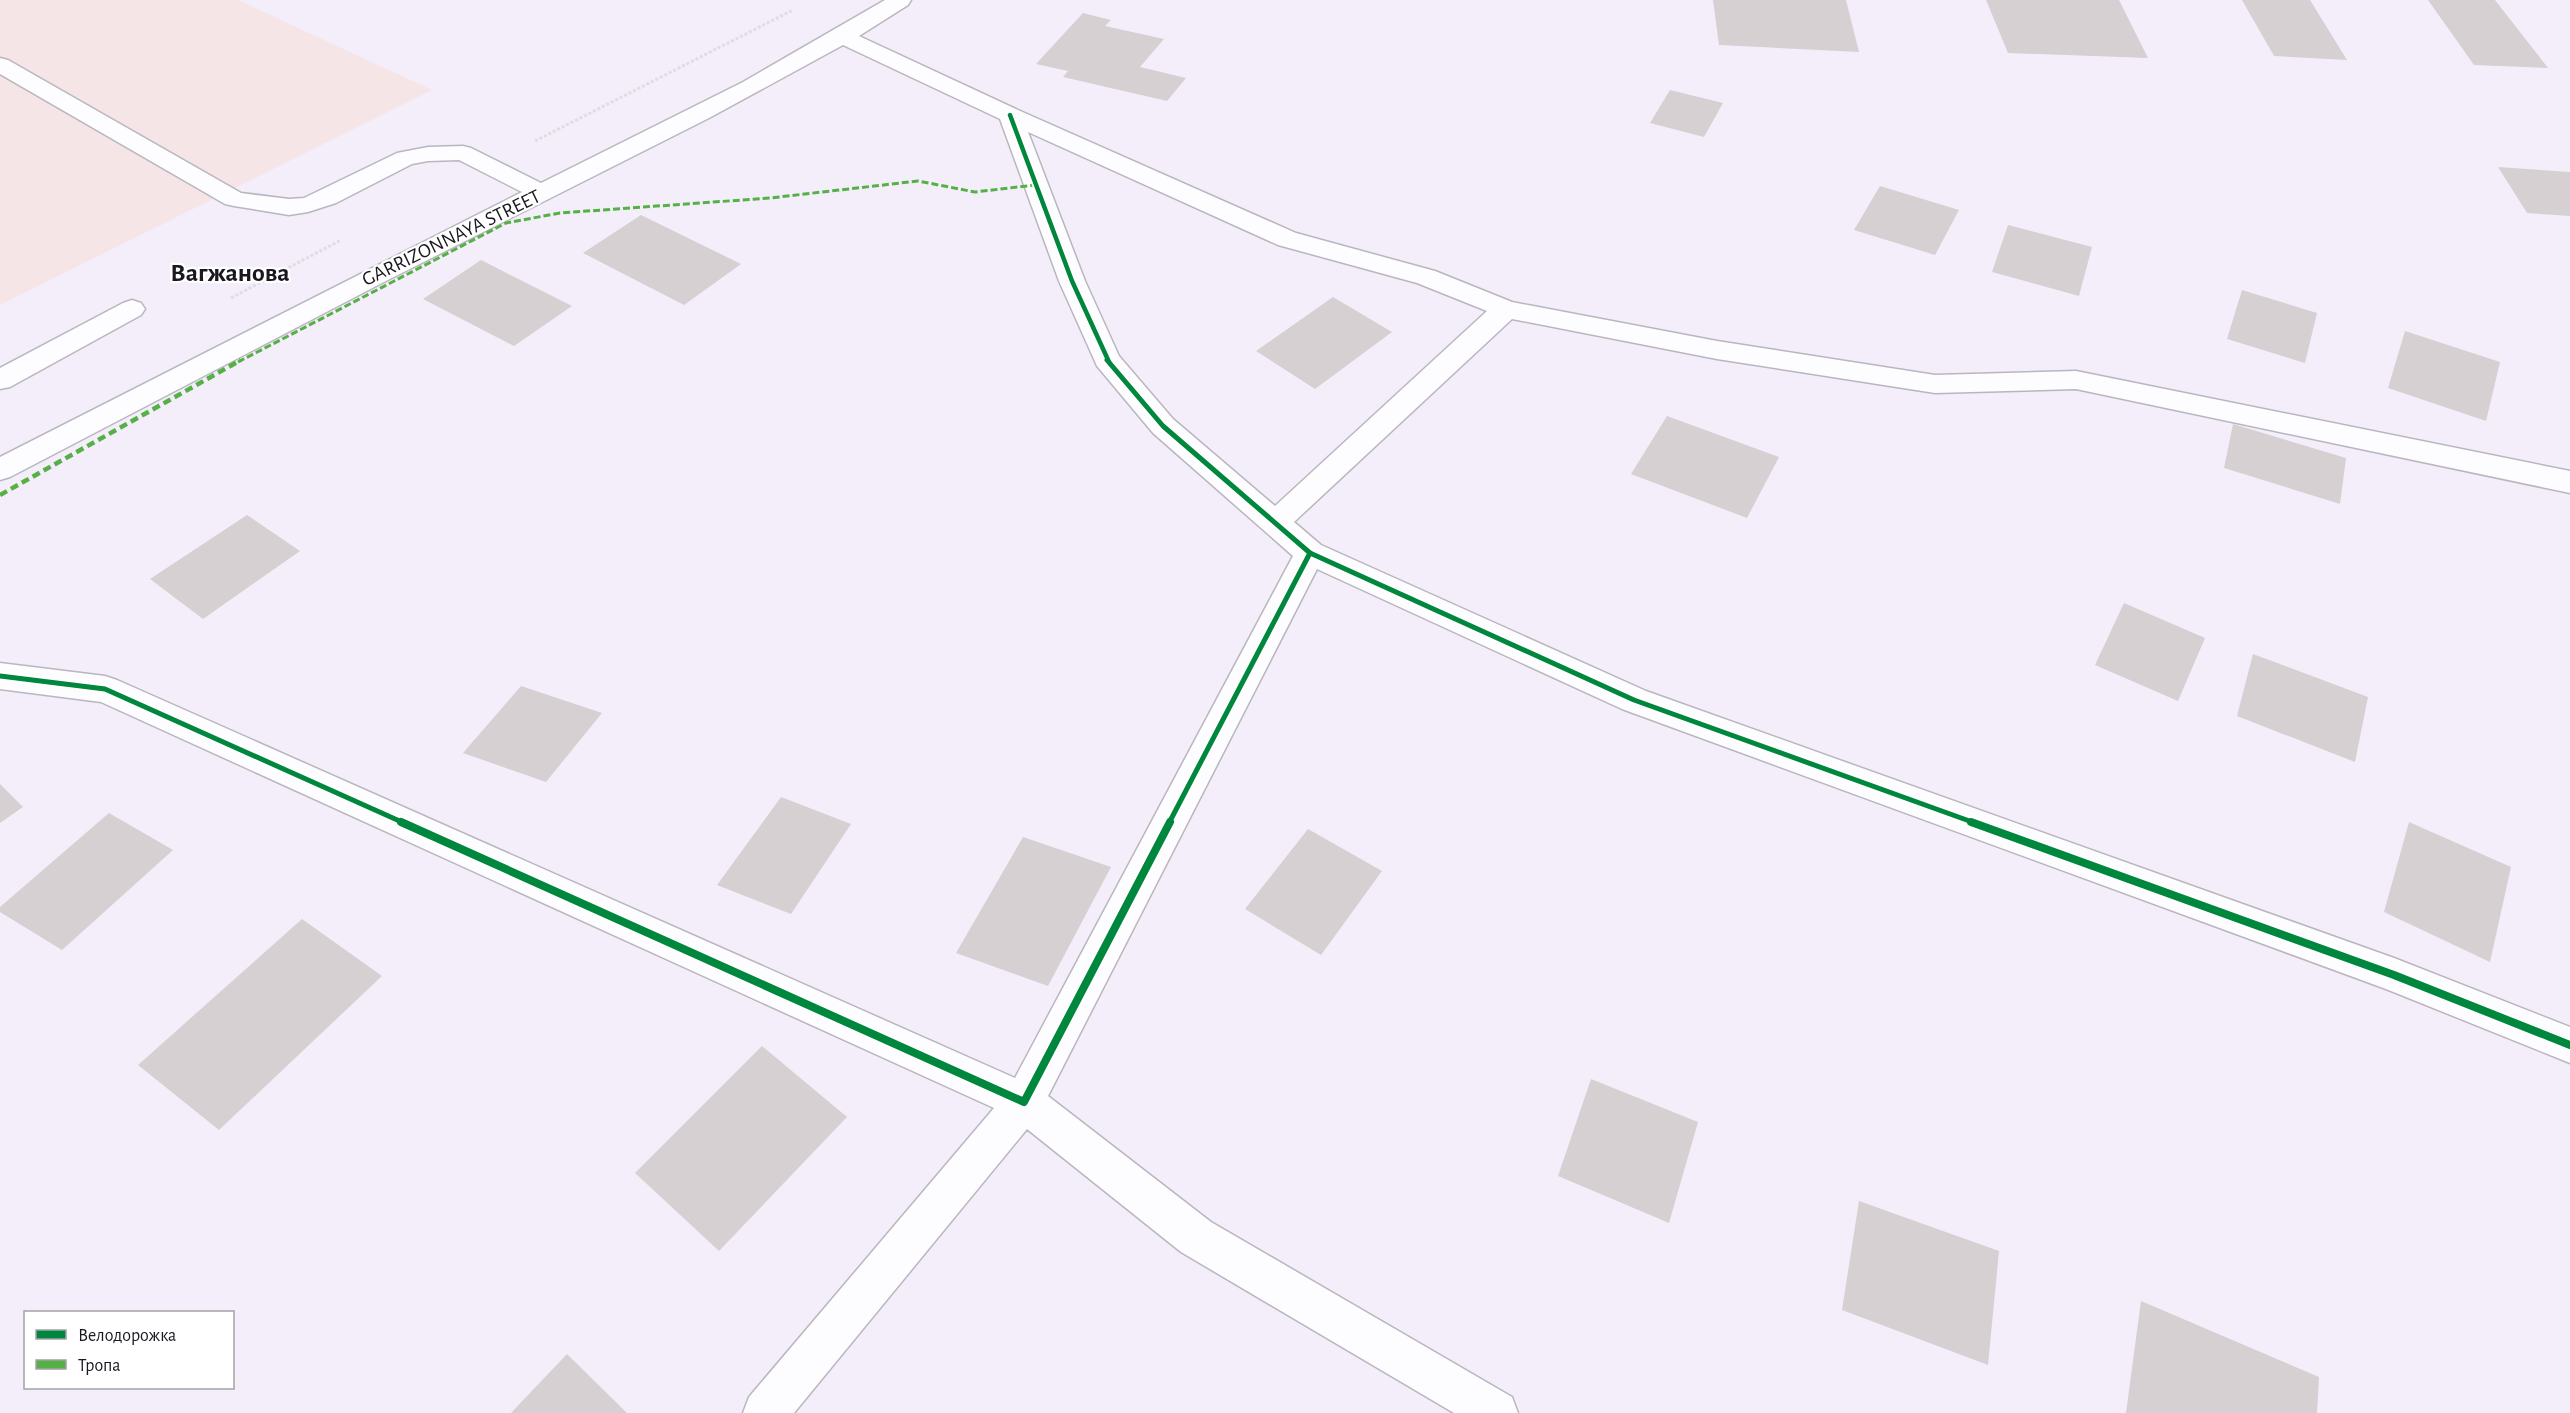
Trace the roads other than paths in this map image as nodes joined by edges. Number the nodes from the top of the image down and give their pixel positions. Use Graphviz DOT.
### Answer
graph roads {
  1 [pos="900,0"];
  2 [pos="844,37"];
  3 [pos="0,65"];
  4 [pos="1010,115"];
  5 [pos="541,192"];
  6 [pos="132,309"];
  7 [pos="1506,309"];
  8 [pos="0,380"];
  9 [pos="0,470"];
  10 [pos="2570,482"];
  11 [pos="1276,522"];
  12 [pos="1310,553"];
  13 [pos="0,676"];
  14 [pos="2570,1045"];
  15 [pos="1024,1102"];
  16 [pos="765,1413"];
  17 [pos="1496,1413"];
  1 -- 2 [label="street, GARRIZONNAYA STREET"];
  2 -- 4 [label="street"];
  2 -- 5 [label="street, GARRIZONNAYA STREET"];
  3 -- 5 [label="street"];
  4 -- 7 [label="street"];
  4 -- 11 [label="street"];
  5 -- 9 [label="street, GARRIZONNAYA STREET"];
  6 -- 8 [label="street"];
  7 -- 10 [label="street"];
  7 -- 11 [label="street"];
  11 -- 12 [label="street"];
  12 -- 14 [label="street"];
  12 -- 15 [label="street"];
  13 -- 15 [label="street"];
  15 -- 16 [label="street"];
  15 -- 17 [label="street"];
}
